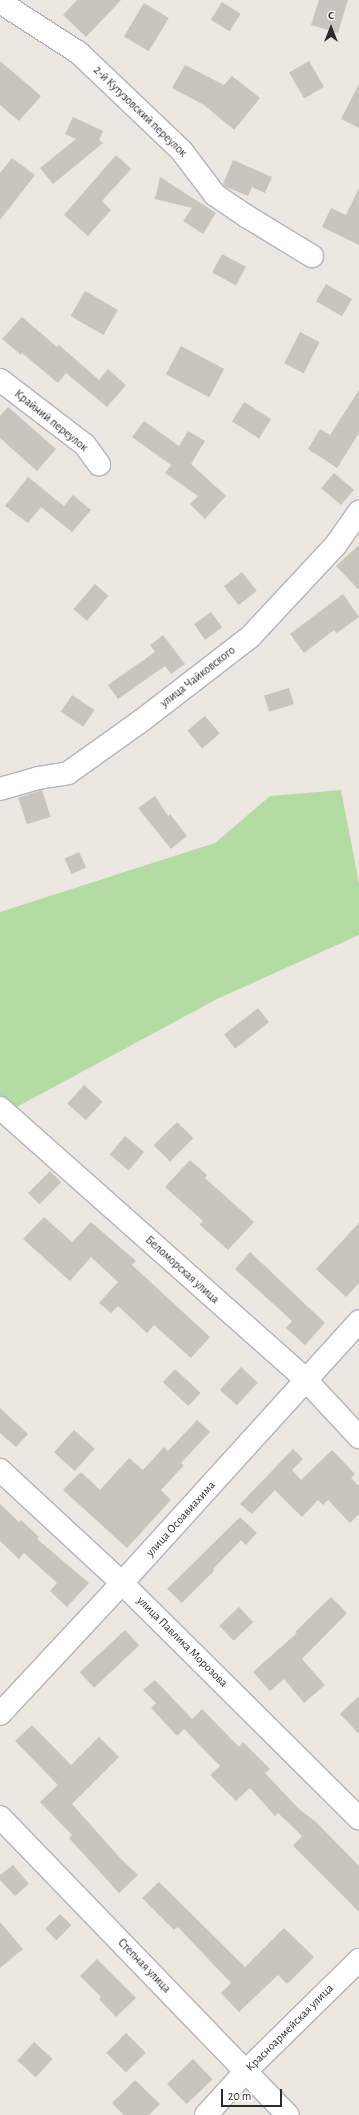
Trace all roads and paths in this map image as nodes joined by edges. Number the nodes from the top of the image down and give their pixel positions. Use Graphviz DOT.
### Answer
graph roads {
  1 [pos="0,2"];
  2 [pos="312,256"];
  3 [pos="0,380"];
  4 [pos="99,464"];
  5 [pos="359,512"];
  6 [pos="0,789"];
  7 [pos="0,1108"];
  8 [pos="359,1322"];
  9 [pos="306,1380"];
  10 [pos="359,1436"];
  11 [pos="0,1470"];
  12 [pos="122,1583"];
  13 [pos="0,1714"];
  14 [pos="0,1817"];
  15 [pos="359,1818"];
  16 [pos="359,1960"];
  17 [pos="245,2072"];
  18 [pos="206,2115"];
  19 [pos="288,2115"];
  1 -- 2 [label="street, 2-й Кутузовский переулок"];
  3 -- 4 [label="street, Крайний переулок"];
  5 -- 6 [label="street, улица Чайковского"];
  7 -- 9 [label="street, Беломорская улица"];
  8 -- 9 [label="street, улица Осоавиахима"];
  9 -- 10 [label="street, Беломорская улица"];
  9 -- 12 [label="street, улица Осоавиахима"];
  11 -- 12 [label="street, улица Павлика Морозова"];
  12 -- 13 [label="street, улица Осоавиахима"];
  12 -- 15 [label="street, улица Павлика Морозова"];
  14 -- 17 [label="street, Степная улица"];
  16 -- 17 [label="street, Красноармейская улица"];
  17 -- 18 [label="street, Красноармейская улица"];
  17 -- 19 [label="street, Степная улица"];
}
